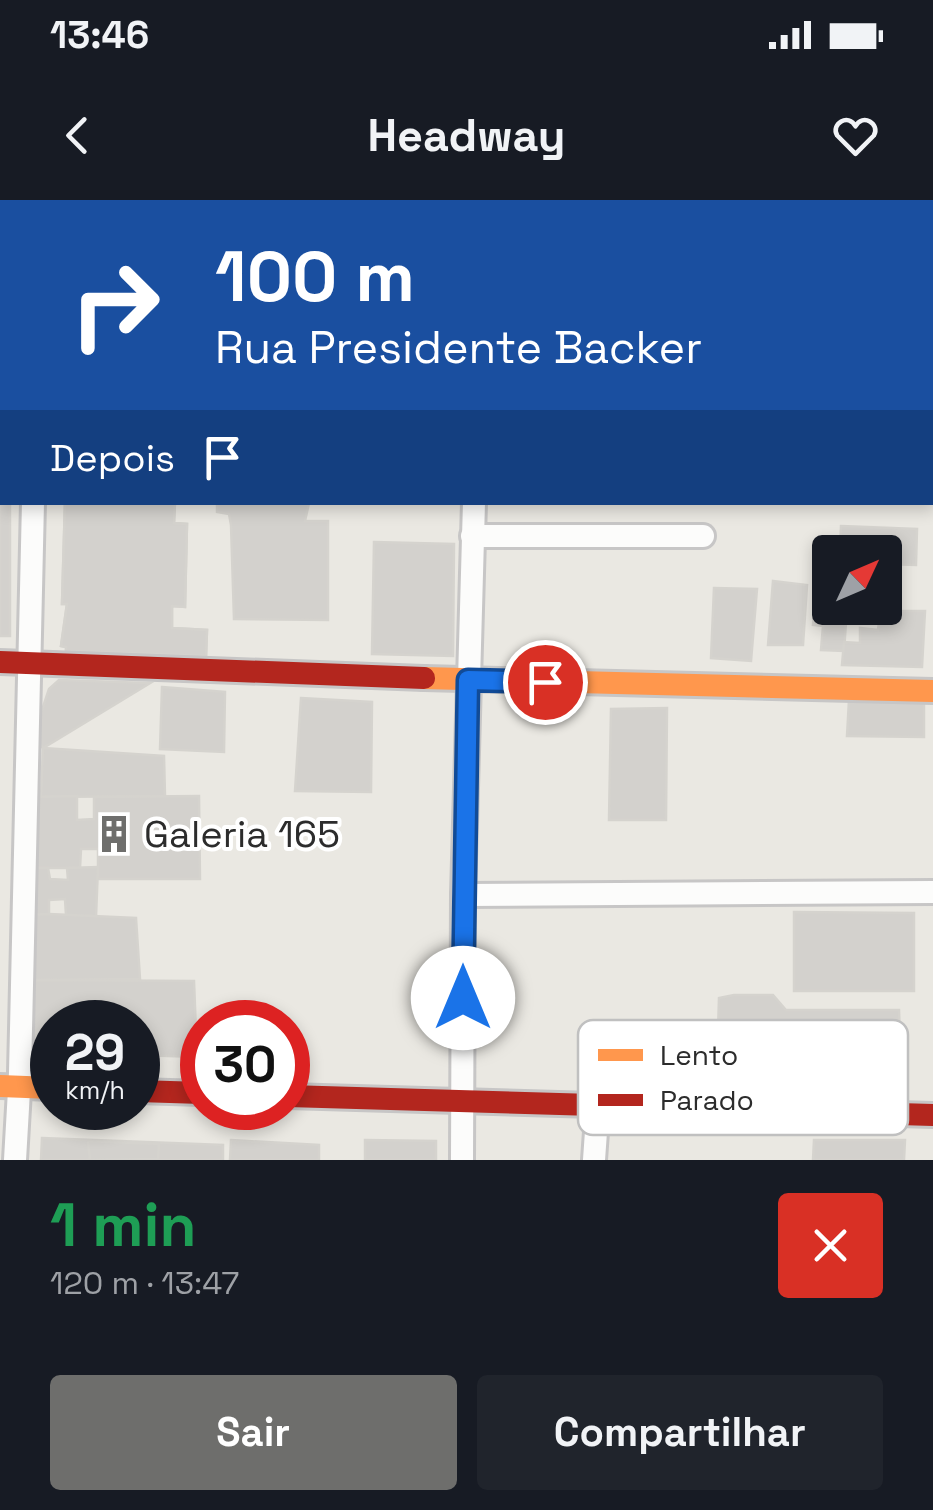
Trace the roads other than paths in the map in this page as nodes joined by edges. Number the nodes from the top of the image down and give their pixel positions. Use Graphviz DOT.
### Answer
graph roads {
  1 [pos="33,505"];
  2 [pos="474,505"];
  3 [pos="472,536"];
  4 [pos="703,536"];
  5 [pos="0,662"];
  6 [pos="30,663"];
  7 [pos="468,680"];
  8 [pos="933,691"];
  9 [pos="933,892"];
  10 [pos="463,895"];
  11 [pos="9,1086"];
  12 [pos="310,1097"];
  13 [pos="463,1102"];
  14 [pos="578,1103"];
  15 [pos="908,1114"];
  16 [pos="933,1115"];
  17 [pos="596,1135"];
  18 [pos="15,1160"];
  19 [pos="462,1160"];
  20 [pos="594,1160"];
  1 -- 6 [label="street"];
  2 -- 3 [label="street"];
  3 -- 4 [label="street"];
  3 -- 7 [label="street"];
  5 -- 6 [label="street"];
  6 -- 7 [label="street"];
  6 -- 11 [label="street"];
  7 -- 8 [label="street"];
  7 -- 10 [label="street"];
  9 -- 10 [label="street"];
  10 -- 13 [label="street"];
  11 -- 18 [label="street"];
  12 -- 13 [label="street"];
  13 -- 14 [label="street"];
  13 -- 19 [label="street"];
  15 -- 16 [label="street"];
  17 -- 20 [label="street"];
}
